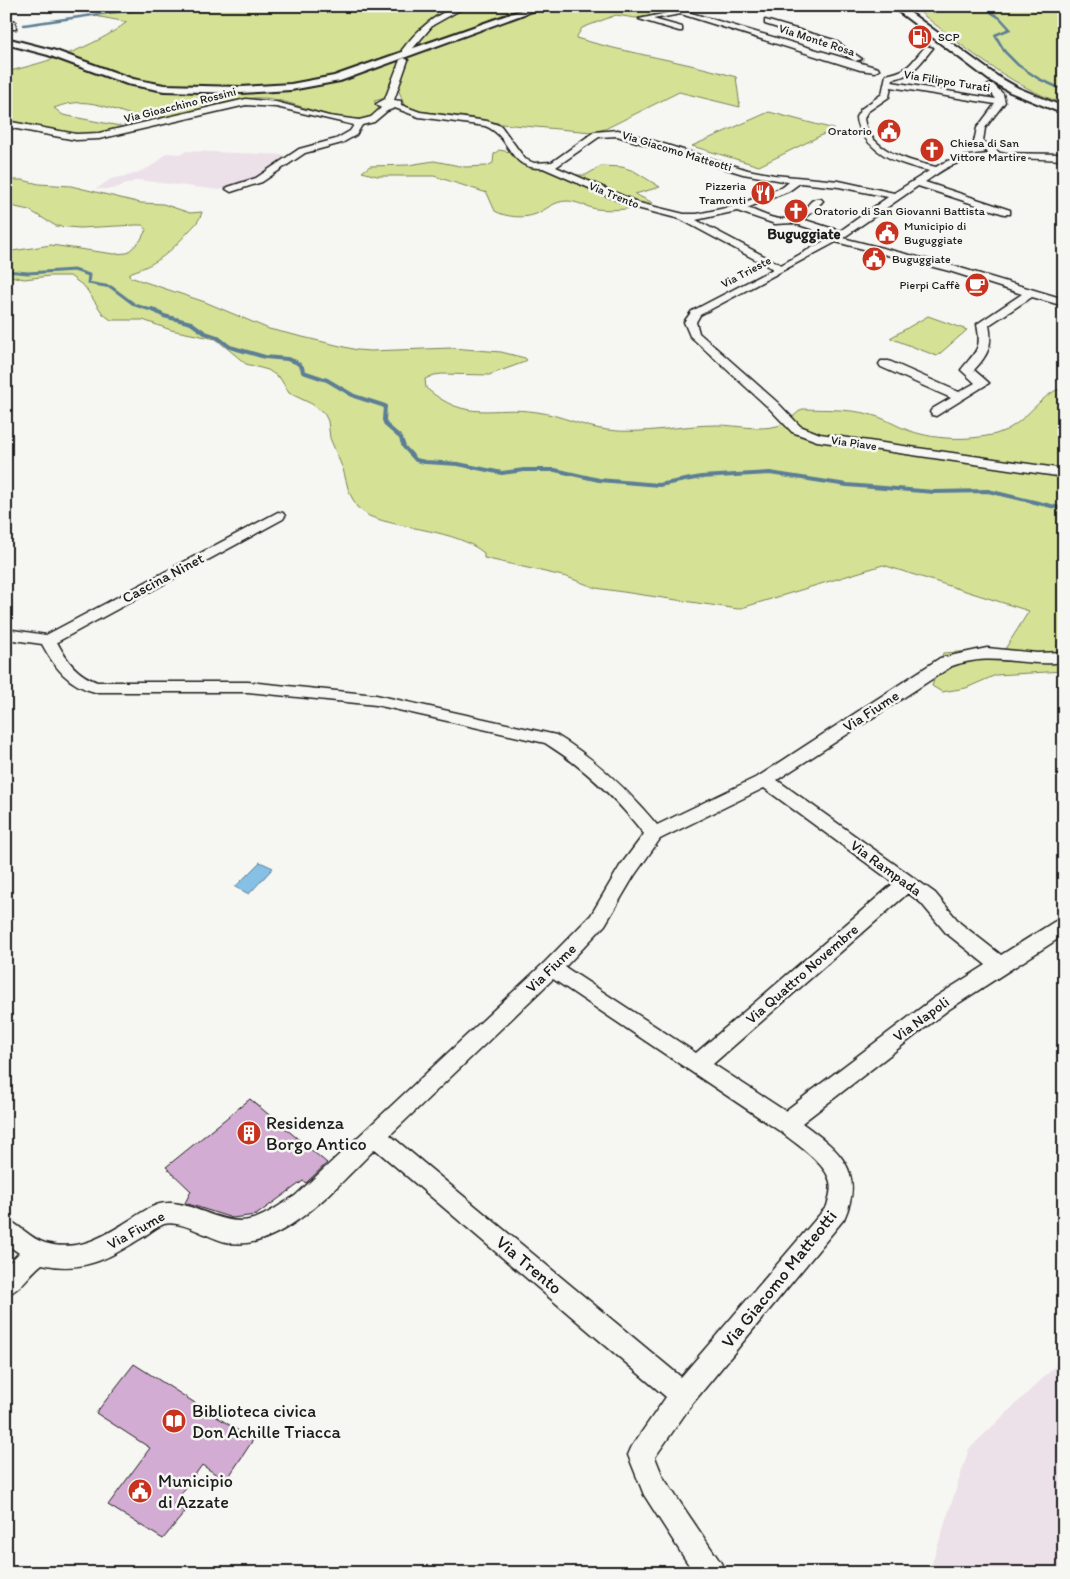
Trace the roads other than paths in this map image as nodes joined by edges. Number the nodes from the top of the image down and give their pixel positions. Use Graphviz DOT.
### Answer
graph roads {
  1 [pos="464,6"];
  2 [pos="542,6"];
  3 [pos="895,6"];
  4 [pos="6,20"];
  5 [pos="768,22"];
  6 [pos="8,28"];
  7 [pos="680,29"];
  8 [pos="6,42"];
  9 [pos="6,48"];
  10 [pos="929,48"];
  11 [pos="52,53"];
  12 [pos="875,70"];
  13 [pos="889,81"];
  14 [pos="990,86"];
  15 [pos="1001,102"];
  16 [pos="391,105"];
  17 [pos="1064,111"];
  18 [pos="359,123"];
  19 [pos="6,124"];
  20 [pos="897,148"];
  21 [pos="998,156"];
  22 [pos="1064,157"];
  23 [pos="546,167"];
  24 [pos="940,169"];
  25 [pos="799,180"];
  26 [pos="918,183"];
  27 [pos="231,189"];
  28 [pos="896,196"];
  29 [pos="818,202"];
  30 [pos="738,208"];
  31 [pos="1007,212"];
  32 [pos="684,217"];
  33 [pos="793,220"];
  34 [pos="839,237"];
  35 [pos="867,241"];
  36 [pos="886,242"];
  37 [pos="781,269"];
  38 [pos="1031,293"];
  39 [pos="1064,303"];
  40 [pos="690,322"];
  41 [pos="885,364"];
  42 [pos="960,397"];
  43 [pos="936,412"];
  44 [pos="1064,473"];
  45 [pos="278,516"];
  46 [pos="6,634"];
  47 [pos="48,640"];
  48 [pos="1064,657"];
  49 [pos="765,780"];
  50 [pos="654,834"];
  51 [pos="907,883"];
  52 [pos="1064,925"];
  53 [pos="1000,965"];
  54 [pos="552,968"];
  55 [pos="697,1065"];
  56 [pos="785,1123"];
  57 [pos="374,1135"];
  58 [pos="6,1230"];
  59 [pos="40,1252"];
  60 [pos="6,1284"];
  61 [pos="683,1394"];
  62 [pos="711,1573"];
  1 -- 16 [label="street"];
  2 -- 11 [label="main road"];
  3 -- 17 [label="main road"];
  4 -- 6 [label="street"];
  5 -- 12 [label="street, Via Monte Rosa"];
  7 -- 12 [label="street, Via Monte Rosa"];
  8 -- 11 [label="main road"];
  9 -- 11 [label="main road"];
  10 -- 13 [label="street"];
  12 -- 13 [label="street, Via Monte Rosa"];
  13 -- 15 [label="street, Via Filippo Turati"];
  13 -- 24 [label="street"];
  14 -- 15 [label="street"];
  15 -- 21 [label="street"];
  16 -- 18 [label="street"];
  16 -- 23 [label="street"];
  18 -- 19 [label="street, Via Gioacchino Rossini"];
  18 -- 27 [label="street"];
  20 -- 24 [label="street"];
  21 -- 22 [label="street, Via Trieste"];
  21 -- 24 [label="street, Via Trieste"];
  23 -- 25 [label="street, Via Giacomo Matteotti"];
  23 -- 32 [label="street, Via Trento"];
  24 -- 26 [label="street, Via Trieste"];
  25 -- 28 [label="street, Via Giacomo Matteotti"];
  25 -- 30 [label="street, Via Trento"];
  26 -- 28 [label="street, Via Trieste"];
  26 -- 31 [label="street"];
  28 -- 34 [label="street, Via Trieste"];
  29 -- 33 [label="street"];
  30 -- 32 [label="street, Via Trento"];
  30 -- 33 [label="street"];
  32 -- 37 [label="street, Via Trento"];
  33 -- 34 [label="street"];
  34 -- 35 [label="street"];
  34 -- 37 [label="street, Via Trieste"];
  35 -- 36 [label="street"];
  35 -- 38 [label="street"];
  37 -- 40 [label="street, Via Trieste"];
  38 -- 39 [label="street"];
  38 -- 42 [label="street"];
  40 -- 44 [label="street, Via Piave"];
  41 -- 42 [label="street"];
  42 -- 43 [label="street"];
  45 -- 47 [label="street, Cascina Ninet"];
  46 -- 47 [label="street"];
  47 -- 50 [label="street"];
  48 -- 49 [label="street, Via Fiume"];
  49 -- 50 [label="street, Via Fiume"];
  49 -- 51 [label="street, Via Rampada"];
  50 -- 54 [label="street, Via Fiume"];
  51 -- 53 [label="street, Via Rampada"];
  51 -- 55 [label="street, Via Quattro Novembre"];
  52 -- 53 [label="street, Via Napoli"];
  53 -- 56 [label="street, Via Napoli"];
  54 -- 55 [label="street, Via Giacomo Matteotti"];
  54 -- 57 [label="street, Via Fiume"];
  55 -- 56 [label="street, Via Giacomo Matteotti"];
  56 -- 61 [label="street, Via Giacomo Matteotti"];
  57 -- 59 [label="street, Via Fiume"];
  57 -- 61 [label="street, Via Trento"];
  58 -- 59 [label="street, Via Fiume"];
  59 -- 60 [label="street"];
  61 -- 62 [label="street, Via Giacomo Matteotti"];
}
